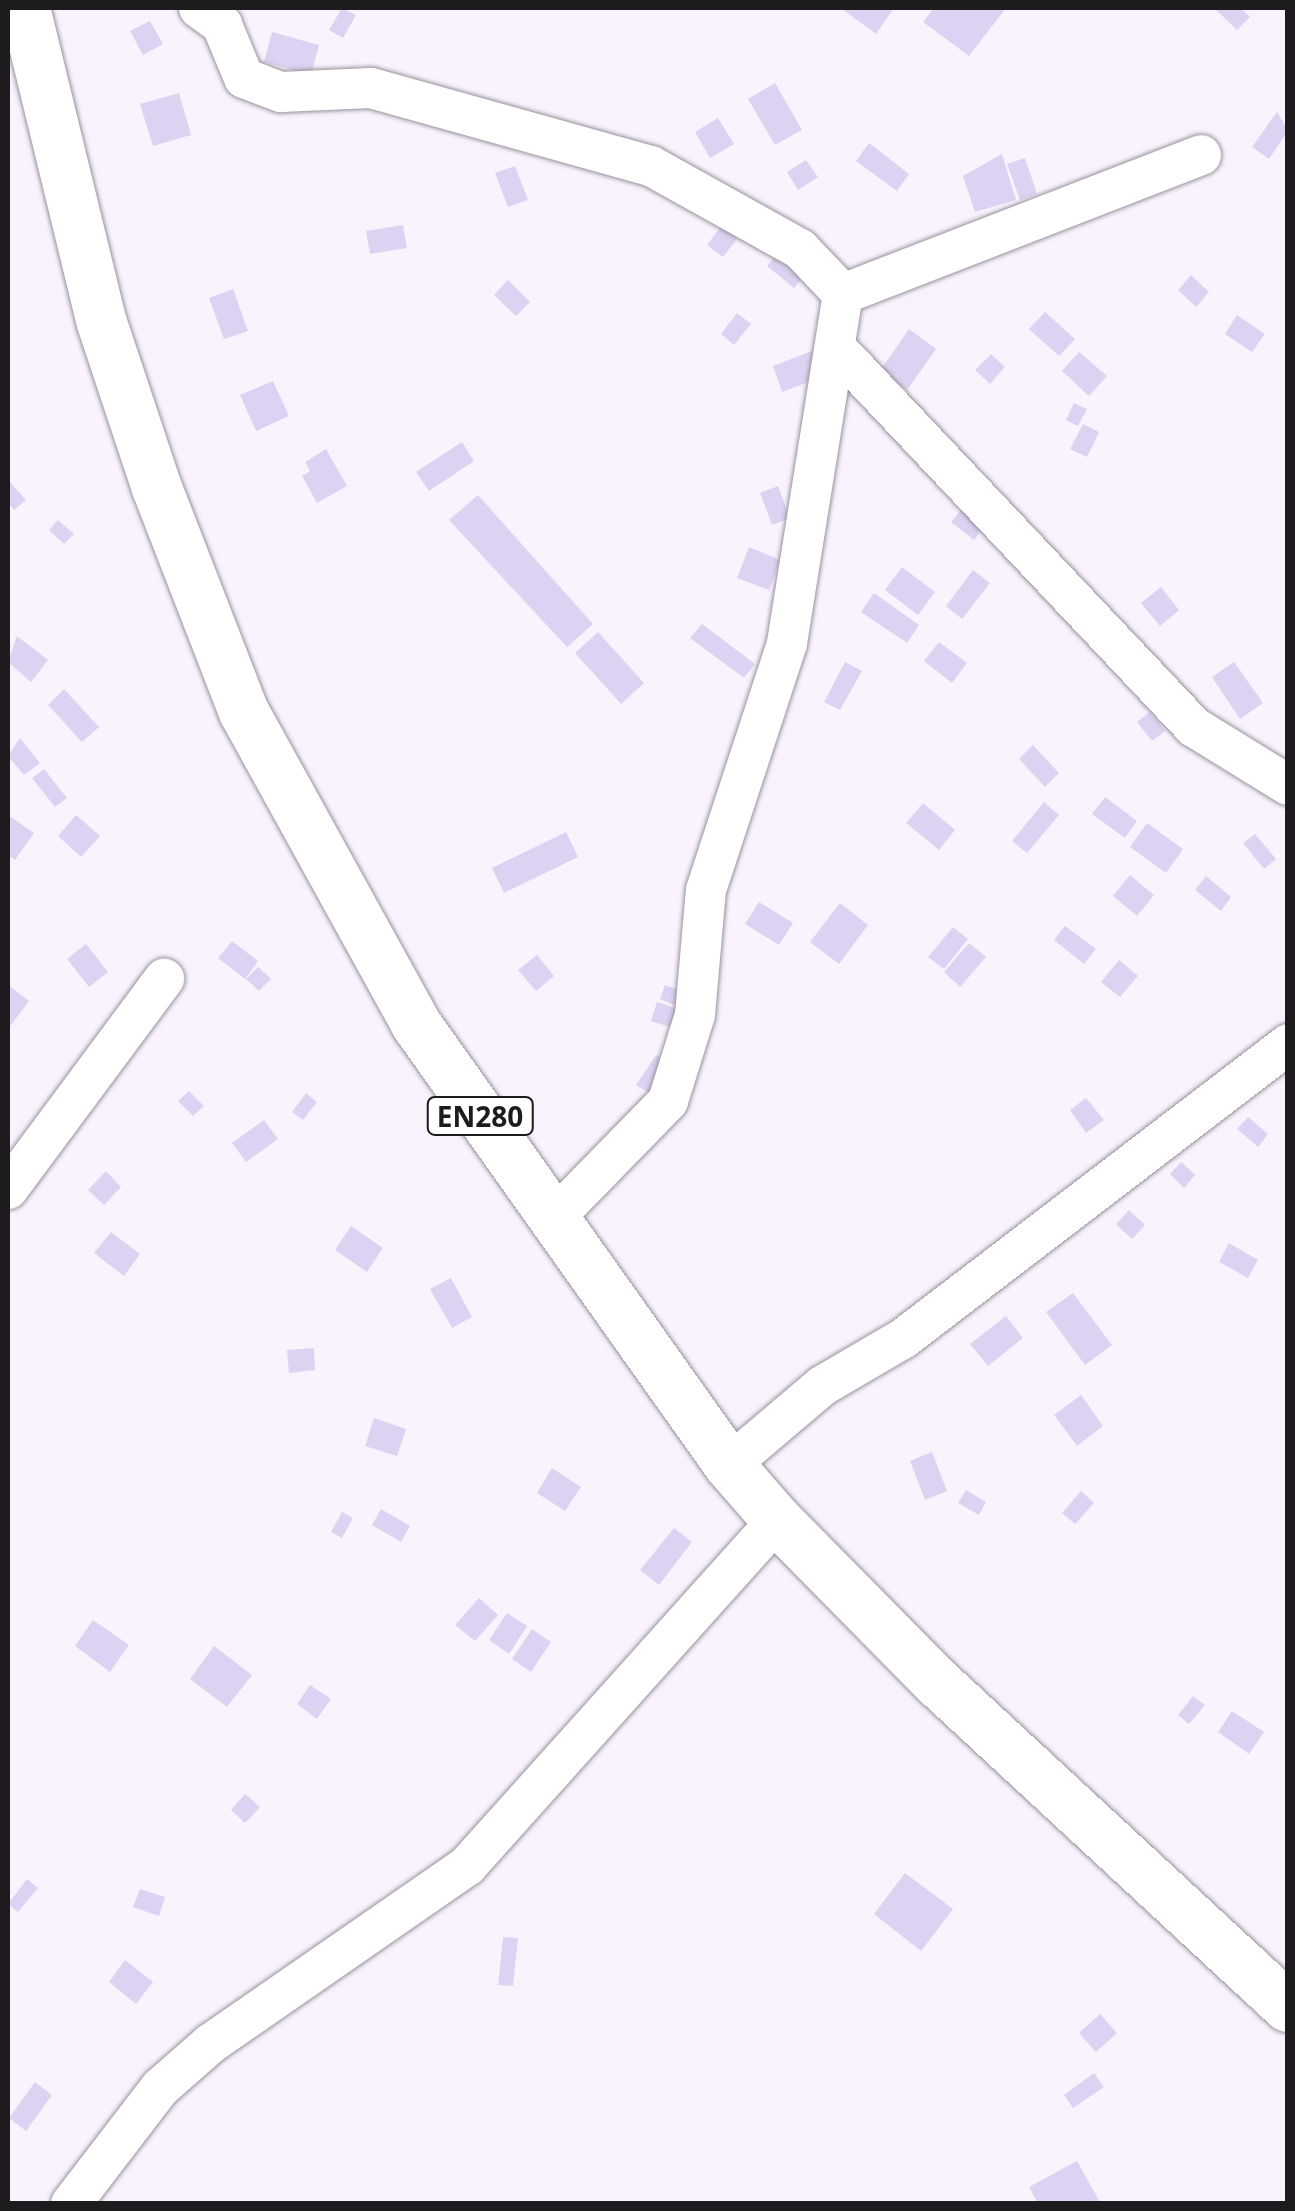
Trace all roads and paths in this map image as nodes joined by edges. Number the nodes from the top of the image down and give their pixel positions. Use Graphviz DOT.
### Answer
graph roads {
  1 [pos="24,8"];
  2 [pos="199,8"];
  3 [pos="1201,155"];
  4 [pos="843,294"];
  5 [pos="837,349"];
  6 [pos="1288,785"];
  7 [pos="164,979"];
  8 [pos="1288,1044"];
  9 [pos="8,1189"];
  10 [pos="553,1220"];
  11 [pos="729,1465"];
  12 [pos="776,1520"];
  13 [pos="1288,2007"];
  14 [pos="71,2204"];
  1 -- 10 [label="main road, EN280"];
  2 -- 4 [label="street"];
  3 -- 4 [label="street"];
  4 -- 5 [label="street"];
  5 -- 6 [label="street"];
  5 -- 10 [label="street"];
  7 -- 9 [label="street"];
  8 -- 11 [label="street"];
  10 -- 11 [label="main road, EN280"];
  11 -- 12 [label="main road, EN280"];
  12 -- 13 [label="main road, EN280"];
  12 -- 14 [label="street"];
}
